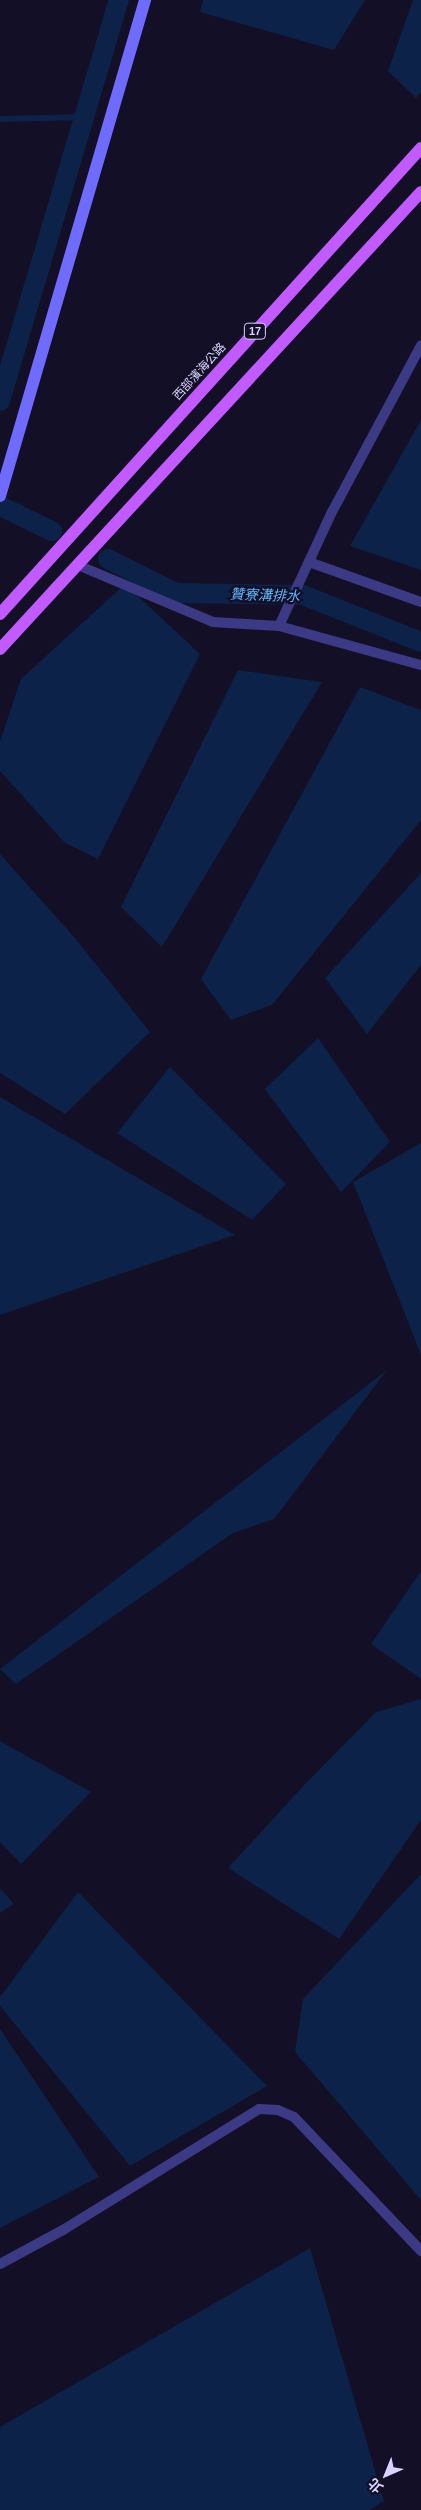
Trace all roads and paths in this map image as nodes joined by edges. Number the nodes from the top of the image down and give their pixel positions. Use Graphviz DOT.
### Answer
graph roads {
  1 [pos="145,0"];
  2 [pos="421,148"];
  3 [pos="421,192"];
  4 [pos="421,344"];
  5 [pos="1,491"];
  6 [pos="309,562"];
  7 [pos="80,566"];
  8 [pos="421,602"];
  9 [pos="0,614"];
  10 [pos="279,626"];
  11 [pos="0,649"];
  12 [pos="421,666"];
  13 [pos="421,2251"];
  14 [pos="0,2264"];
  1 -- 5 [label="street"];
  2 -- 9 [label="main road, 西部濱海公路 / 17"];
  3 -- 7 [label="main road, 17"];
  4 -- 6 [label="lane"];
  6 -- 8 [label="lane"];
  6 -- 10 [label="lane"];
  7 -- 10 [label="lane"];
  7 -- 11 [label="main road, 17"];
  10 -- 12 [label="lane"];
  13 -- 14 [label="lane"];
}
